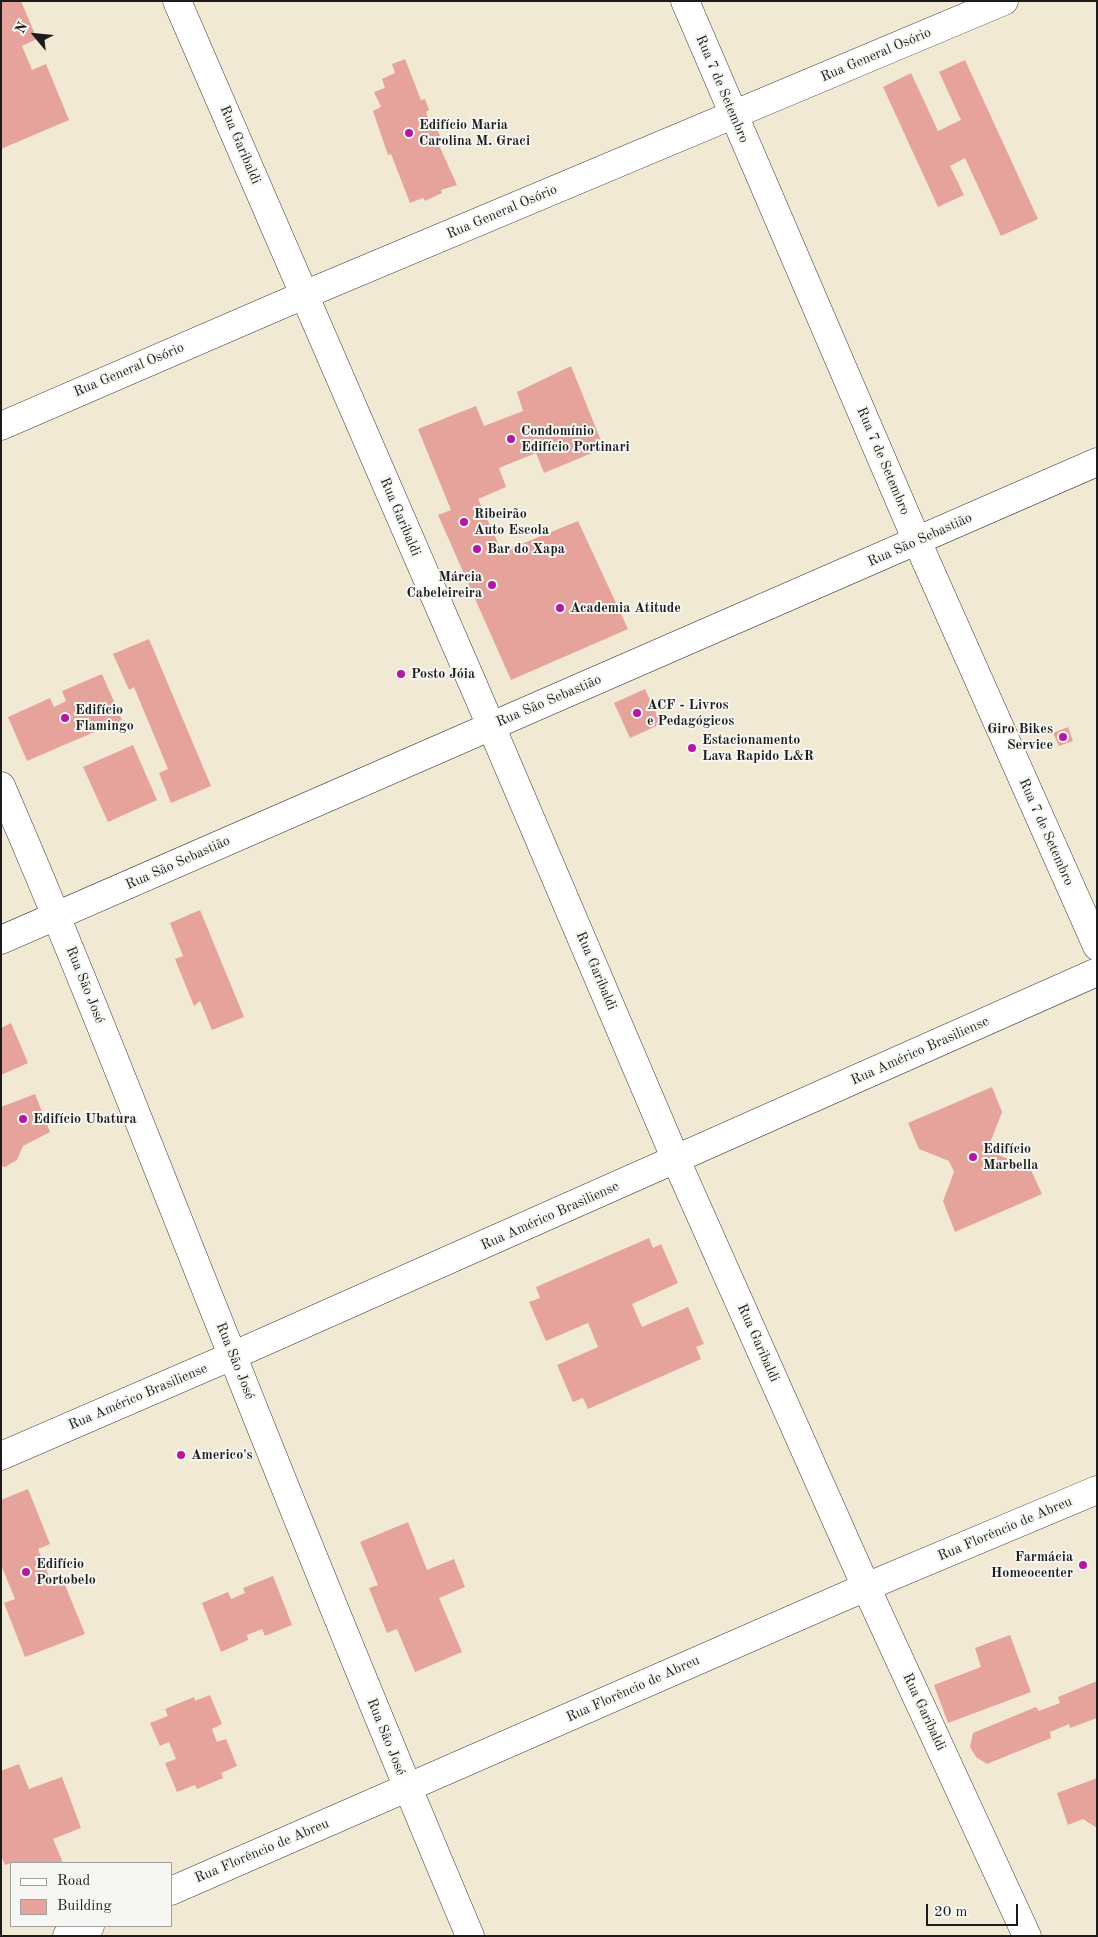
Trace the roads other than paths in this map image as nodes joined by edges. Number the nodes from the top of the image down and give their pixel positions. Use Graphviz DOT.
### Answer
graph roads {
  1 [pos="177,1"];
  2 [pos="685,1"];
  3 [pos="1004,1"];
  4 [pos="733,115"];
  5 [pos="304,295"];
  6 [pos="1,426"];
  7 [pos="1097,462"];
  8 [pos="917,541"];
  9 [pos="491,726"];
  10 [pos="1,786"];
  11 [pos="58,916"];
  12 [pos="1,940"];
  13 [pos="1097,946"];
  14 [pos="1097,972"];
  15 [pos="676,1160"];
  16 [pos="232,1356"];
  17 [pos="1,1456"];
  18 [pos="1097,1490"];
  19 [pos="866,1587"];
  20 [pos="407,1788"];
  21 [pos="172,1891"];
  22 [pos="88,1927"];
  23 [pos="67,1936"];
  24 [pos="470,1936"];
  25 [pos="1027,1936"];
  1 -- 5 [label="street, Rua Garibaldi"];
  2 -- 4 [label="street, Rua 7 de Setembro"];
  3 -- 4 [label="street, Rua General Osório"];
  4 -- 5 [label="street, Rua General Osório"];
  4 -- 8 [label="street, Rua 7 de Setembro"];
  5 -- 6 [label="street, Rua General Osório"];
  5 -- 9 [label="street, Rua Garibaldi"];
  7 -- 8 [label="street, Rua São Sebastião"];
  8 -- 9 [label="street, Rua São Sebastião"];
  8 -- 13 [label="street, Rua 7 de Setembro"];
  9 -- 11 [label="street, Rua São Sebastião"];
  9 -- 15 [label="street, Rua Garibaldi"];
  10 -- 11 [label="street, Rua São José"];
  11 -- 12 [label="street, Rua São Sebastião"];
  11 -- 16 [label="street, Rua São José"];
  14 -- 15 [label="street, Rua Américo Brasiliense"];
  15 -- 16 [label="street, Rua Américo Brasiliense"];
  15 -- 19 [label="street, Rua Garibaldi"];
  16 -- 17 [label="street, Rua Américo Brasiliense"];
  16 -- 20 [label="street, Rua São José"];
  18 -- 19 [label="street, Rua Florêncio de Abreu"];
  19 -- 20 [label="street, Rua Florêncio de Abreu"];
  19 -- 25 [label="street, Rua Garibaldi"];
  20 -- 21 [label="street, Rua Florêncio de Abreu"];
  20 -- 24 [label="street, Rua São José"];
  22 -- 23 [label="street"];
}
